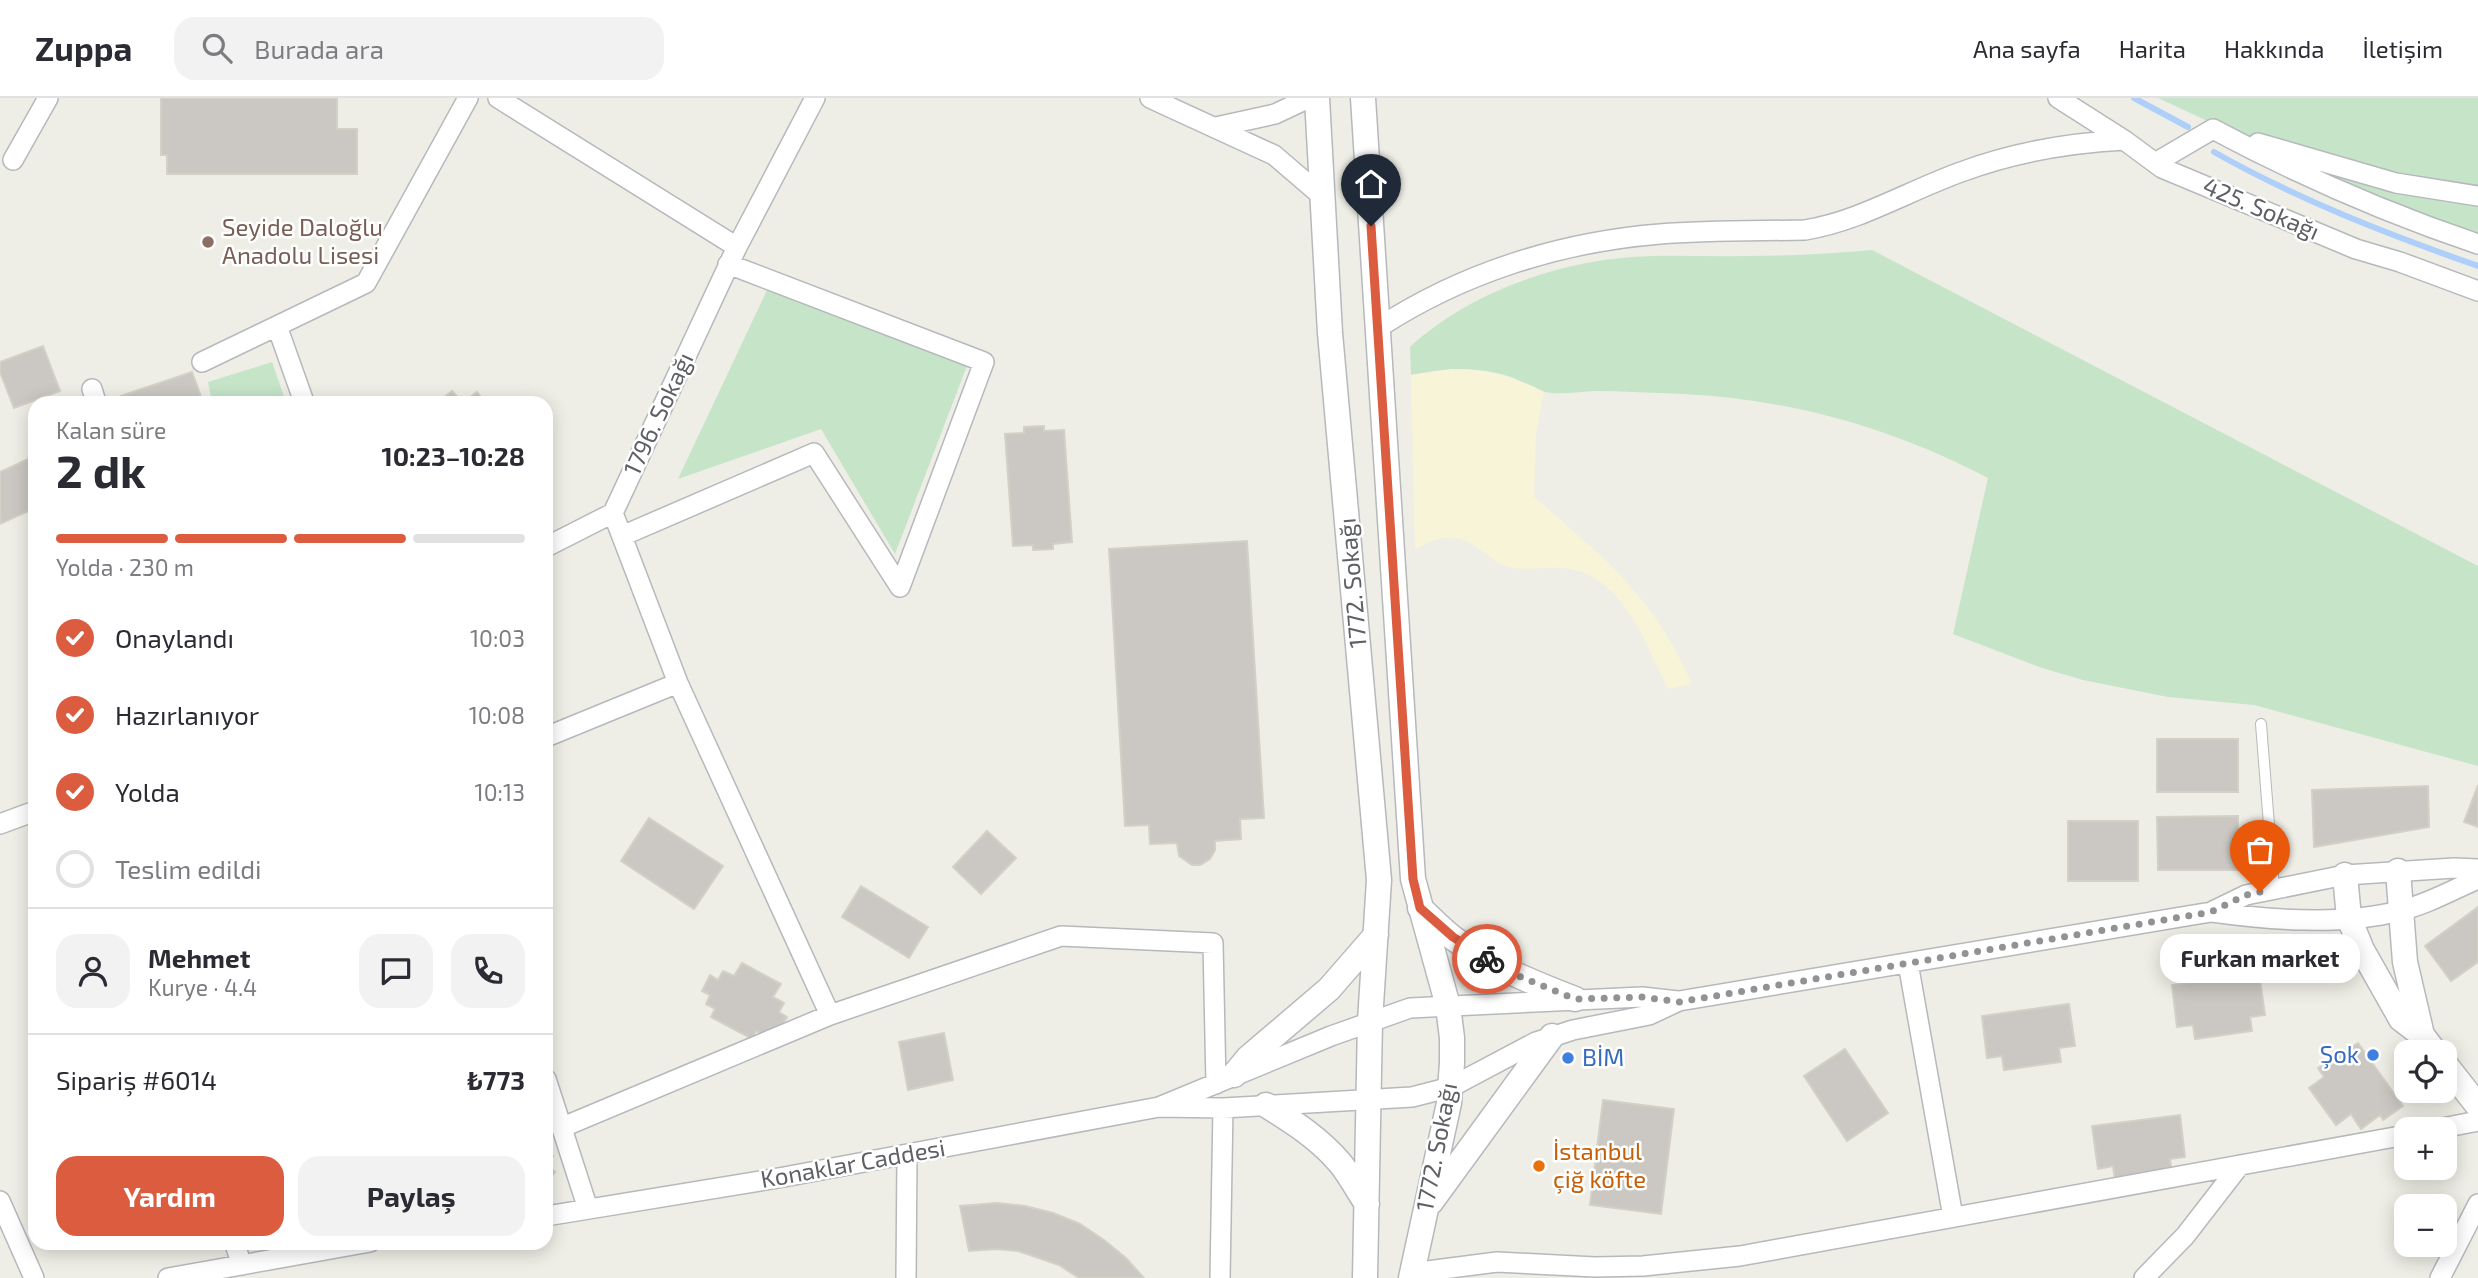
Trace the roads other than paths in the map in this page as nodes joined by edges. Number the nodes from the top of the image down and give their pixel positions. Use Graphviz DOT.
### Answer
graph roads {
  1 [pos="48,98"];
  2 [pos="468,98"];
  3 [pos="498,98"];
  4 [pos="815,98"];
  5 [pos="1150,98"];
  6 [pos="1309,98"];
  7 [pos="1317,98"];
  8 [pos="1363,98"];
  9 [pos="2058,98"];
  10 [pos="1216,127"];
  11 [pos="2213,129"];
  12 [pos="2124,140"];
  13 [pos="13,160"];
  14 [pos="2155,163"];
  15 [pos="2478,196"];
  16 [pos="1323,197"];
  17 [pos="2478,244"];
  18 [pos="732,255"];
  19 [pos="2478,291"];
  20 [pos="277,326"];
  21 [pos="1378,328"];
  22 [pos="202,362"];
  23 [pos="302,396"];
  24 [pos="613,513"];
  25 [pos="622,536"];
  26 [pos="553,543"];
  27 [pos="678,683"];
  28 [pos="2261,724"];
  29 [pos="553,734"];
  30 [pos="28,814"];
  31 [pos="0,824"];
  32 [pos="2478,869"];
  33 [pos="2398,872"];
  34 [pos="2344,876"];
  35 [pos="2478,879"];
  36 [pos="2274,888"];
  37 [pos="1420,908"];
  38 [pos="2402,911"];
  39 [pos="2211,912"];
  40 [pos="2349,918"];
  41 [pos="1376,935"];
  42 [pos="1908,963"];
  43 [pos="1575,999"];
  44 [pos="1679,1002"];
  45 [pos="1448,1006"];
  46 [pos="830,1015"];
  47 [pos="1370,1021"];
  48 [pos="1552,1036"];
  49 [pos="2424,1040"];
  50 [pos="2427,1040"];
  51 [pos="1225,1079"];
  52 [pos="2457,1079"];
  53 [pos="1451,1087"];
  54 [pos="553,1099"];
  55 [pos="1370,1101"];
  56 [pos="1266,1105"];
  57 [pos="2478,1106"];
  58 [pos="1158,1107"];
  59 [pos="1223,1108"];
  60 [pos="2478,1121"];
  61 [pos="2457,1125"];
  62 [pos="563,1127"];
  63 [pos="2394,1137"];
  64 [pos="907,1155"];
  65 [pos="2240,1165"];
  66 [pos="0,1201"];
  67 [pos="2478,1204"];
  68 [pos="1367,1205"];
  69 [pos="588,1209"];
  70 [pos="1424,1211"];
  71 [pos="553,1215"];
  72 [pos="1953,1217"];
  73 [pos="237,1250"];
  74 [pos="325,1250"];
  75 [pos="242,1265"];
  76 [pos="1411,1276"];
  77 [pos="34,1278"];
  78 [pos="168,1278"];
  79 [pos="906,1278"];
  80 [pos="1220,1278"];
  81 [pos="1364,1278"];
  82 [pos="2144,1278"];
  83 [pos="2440,1278"];
  1 -- 13 [label="street"];
  2 -- 20 [label="street"];
  3 -- 18 [label="street"];
  4 -- 18 [label="street, 1796. Sokağı"];
  5 -- 10 [label="street"];
  6 -- 10 [label="street"];
  7 -- 16 [label="street, 1772. Sokağı"];
  8 -- 21 [label="street, 1772. Sokağı"];
  9 -- 12 [label="street, 425. Sokağı"];
  10 -- 16 [label="street"];
  11 -- 14 [label="street"];
  11 -- 15 [label="street"];
  11 -- 17 [label="street"];
  12 -- 14 [label="street, 425. Sokağı"];
  12 -- 21 [label="street"];
  14 -- 19 [label="street, 425. Sokağı"];
  16 -- 41 [label="street, 1772. Sokağı"];
  18 -- 24 [label="street, 1796. Sokağı"];
  18 -- 25 [label="street"];
  20 -- 22 [label="street"];
  20 -- 23 [label="street"];
  21 -- 37 [label="street, 1772. Sokağı"];
  24 -- 25 [label="street"];
  24 -- 26 [label="street"];
  25 -- 27 [label="street"];
  27 -- 29 [label="street"];
  27 -- 46 [label="street"];
  28 -- 36 [label="lane"];
  30 -- 31 [label="street"];
  32 -- 33 [label="street, Konaklar Caddesi"];
  33 -- 34 [label="street, Konaklar Caddesi"];
  33 -- 38 [label="street"];
  34 -- 36 [label="street, Konaklar Caddesi"];
  34 -- 40 [label="street"];
  35 -- 38 [label="street, Konaklar Caddesi"];
  36 -- 39 [label="street, Konaklar Caddesi"];
  37 -- 43 [label="street"];
  37 -- 45 [label="street, 1772. Sokağı"];
  38 -- 40 [label="street, Konaklar Caddesi"];
  38 -- 50 [label="street"];
  39 -- 40 [label="street, Konaklar Caddesi"];
  39 -- 42 [label="street, Konaklar Caddesi"];
  40 -- 49 [label="street"];
  41 -- 47 [label="street, 1772. Sokağı"];
  41 -- 51 [label="street"];
  42 -- 44 [label="street, Konaklar Caddesi"];
  42 -- 72 [label="street"];
  43 -- 44 [label="street, Konaklar Caddesi"];
  43 -- 45 [label="street, Konaklar Caddesi"];
  44 -- 48 [label="street, Konaklar Caddesi"];
  45 -- 47 [label="street, Konaklar Caddesi"];
  45 -- 53 [label="street, 1772. Sokağı"];
  46 -- 51 [label="street"];
  46 -- 62 [label="street"];
  47 -- 51 [label="street, Konaklar Caddesi"];
  47 -- 55 [label="street, 1772. Sokağı"];
  48 -- 53 [label="street, Konaklar Caddesi"];
  48 -- 70 [label="street"];
  51 -- 58 [label="street, Konaklar Caddesi"];
  52 -- 57 [label="street"];
  53 -- 55 [label="street, Konaklar Caddesi"];
  53 -- 70 [label="street, 1772. Sokağı"];
  54 -- 62 [label="street"];
  55 -- 56 [label="street, Konaklar Caddesi"];
  55 -- 68 [label="street, 1772. Sokağı"];
  56 -- 59 [label="street, Konaklar Caddesi"];
  56 -- 68 [label="street"];
  58 -- 59 [label="street, Konaklar Caddesi"];
  58 -- 64 [label="street, Konaklar Caddesi"];
  59 -- 80 [label="street"];
  60 -- 61 [label="street"];
  62 -- 69 [label="street"];
  63 -- 65 [label="street"];
  64 -- 69 [label="street, Konaklar Caddesi"];
  64 -- 79 [label="street"];
  65 -- 72 [label="street"];
  65 -- 82 [label="street"];
  66 -- 77 [label="street"];
  67 -- 83 [label="street"];
  68 -- 81 [label="street, 1772. Sokağı"];
  69 -- 71 [label="street, Konaklar Caddesi"];
  70 -- 76 [label="street, 1772. Sokağı"];
  72 -- 76 [label="street"];
  73 -- 75 [label="street"];
  74 -- 75 [label="street"];
  75 -- 78 [label="street"];
}
